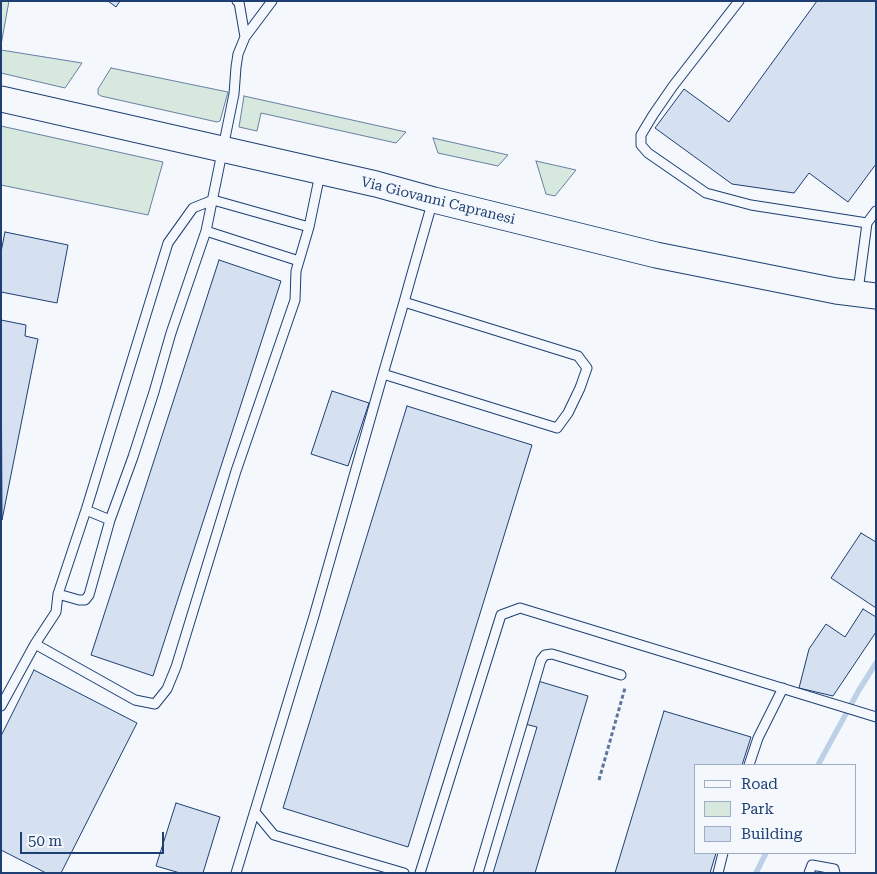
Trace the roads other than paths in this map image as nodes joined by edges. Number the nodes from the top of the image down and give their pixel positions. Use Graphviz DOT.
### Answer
graph roads {
  1 [pos="237,1"];
  2 [pos="272,1"];
  3 [pos="739,1"];
  4 [pos="245,37"];
  5 [pos="1,99"];
  6 [pos="223,150"];
  7 [pos="321,172"];
  8 [pos="213,200"];
  9 [pos="434,200"];
  10 [pos="876,211"];
  11 [pos="867,223"];
  12 [pos="309,227"];
  13 [pos="206,231"];
  14 [pos="299,261"];
  15 [pos="867,295"];
  16 [pos="404,302"];
  17 [pos="383,374"];
  18 [pos="86,510"];
  19 [pos="110,520"];
  20 [pos="58,594"];
  21 [pos="34,644"];
  22 [pos="624,678"];
  23 [pos="783,688"];
  24 [pos="1,706"];
  25 [pos="876,716"];
  26 [pos="749,764"];
  27 [pos="255,812"];
  28 [pos="723,854"];
  29 [pos="236,873"];
  30 [pos="404,873"];
  31 [pos="420,873"];
  32 [pos="478,873"];
  33 [pos="718,873"];
  34 [pos="809,873"];
  35 [pos="835,873"];
  1 -- 4 [label="lane"];
  2 -- 4 [label="lane"];
  3 -- 11 [label="lane"];
  4 -- 6 [label="lane"];
  5 -- 6 [label="street, Via Giovanni Capranesi"];
  6 -- 7 [label="street, Via Giovanni Capranesi"];
  6 -- 8 [label="lane"];
  7 -- 9 [label="street, Via Giovanni Capranesi"];
  7 -- 12 [label="lane"];
  8 -- 12 [label="lane"];
  8 -- 13 [label="lane"];
  8 -- 18 [label="lane"];
  9 -- 15 [label="street, Via Giovanni Capranesi"];
  9 -- 16 [label="lane"];
  10 -- 11 [label="lane"];
  11 -- 15 [label="lane"];
  12 -- 14 [label="lane"];
  13 -- 14 [label="lane"];
  13 -- 19 [label="lane"];
  14 -- 21 [label="lane"];
  16 -- 17 [label="lane"];
  16 -- 17 [label="lane"];
  17 -- 27 [label="lane"];
  18 -- 19 [label="lane"];
  18 -- 20 [label="lane"];
  19 -- 20 [label="lane"];
  20 -- 21 [label="lane"];
  21 -- 24 [label="lane"];
  22 -- 32 [label="lane"];
  23 -- 25 [label="lane"];
  23 -- 26 [label="lane"];
  23 -- 31 [label="lane"];
  27 -- 29 [label="lane"];
  27 -- 30 [label="lane"];
  28 -- 33 [label="lane"];
  34 -- 35 [label="lane"];
}
